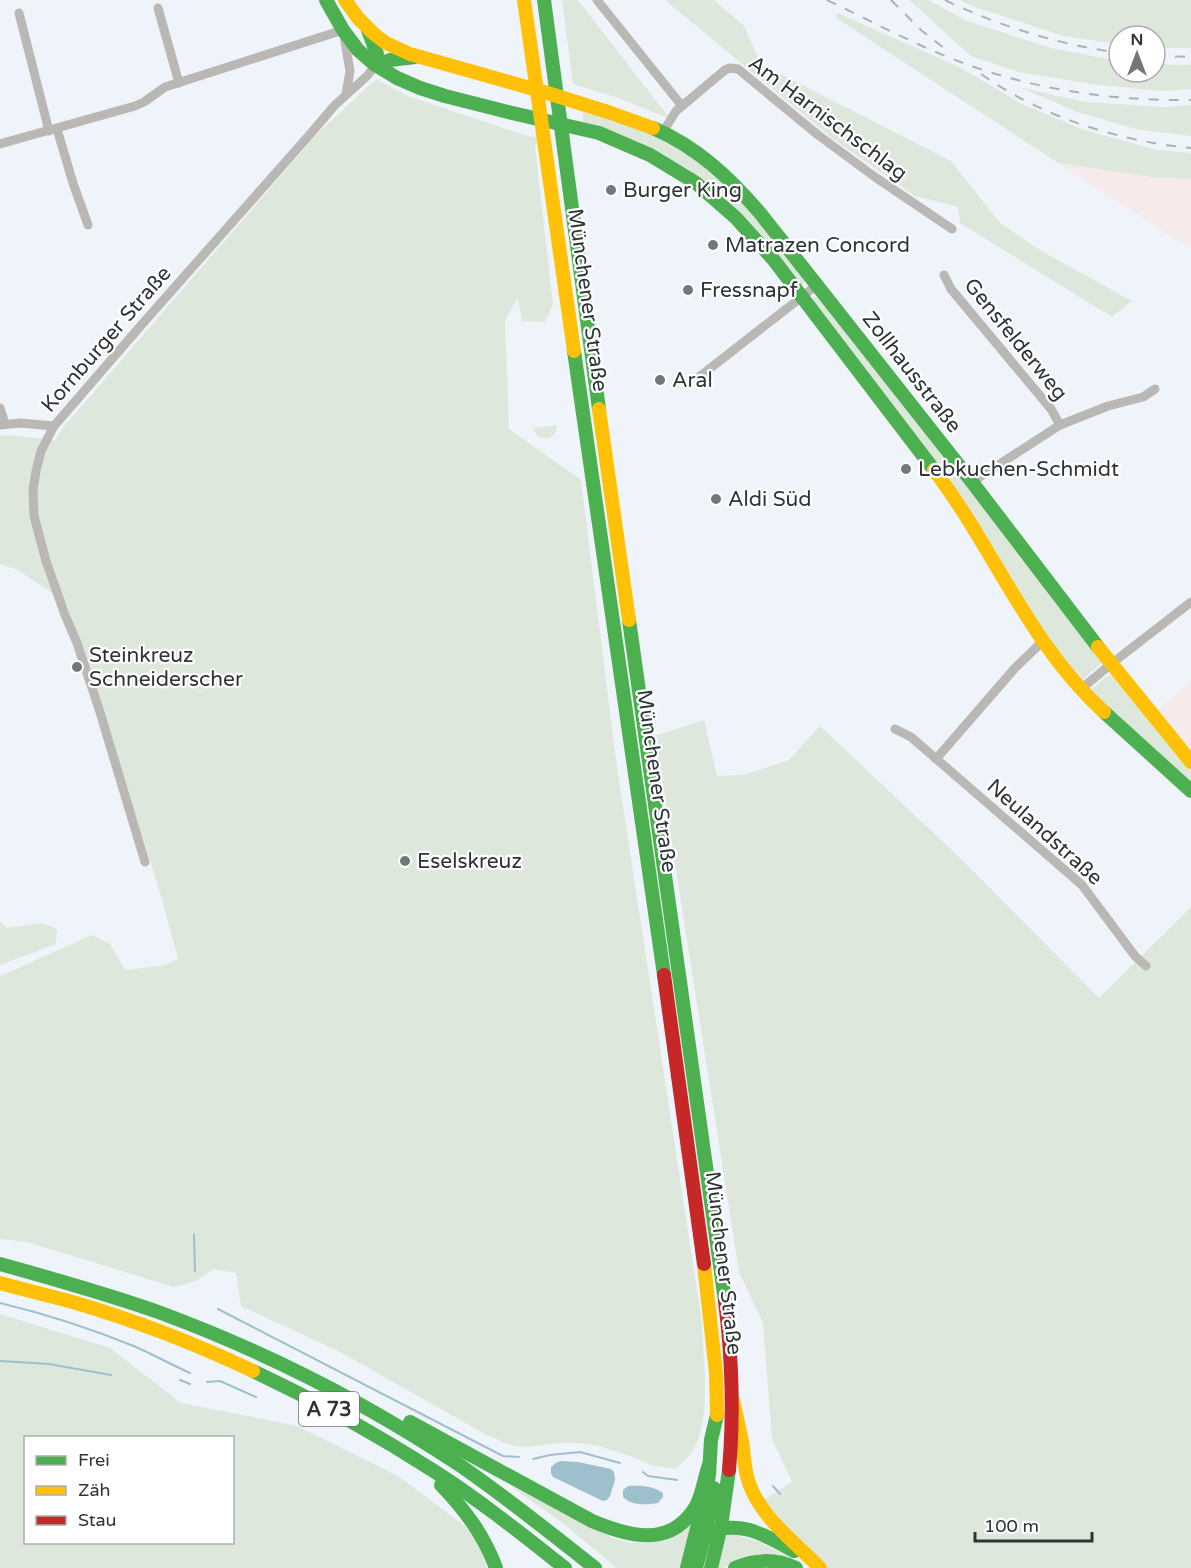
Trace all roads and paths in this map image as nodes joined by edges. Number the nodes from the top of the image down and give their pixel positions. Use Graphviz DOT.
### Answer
graph roads {
  1 [pos="326,0"];
  2 [pos="345,0"];
  3 [pos="524,0"];
  4 [pos="544,0"];
  5 [pos="597,0"];
  6 [pos="158,8"];
  7 [pos="19,13"];
  8 [pos="366,27"];
  9 [pos="343,30"];
  10 [pos="417,56"];
  11 [pos="376,65"];
  12 [pos="179,83"];
  13 [pos="537,89"];
  14 [pos="346,94"];
  15 [pos="557,96"];
  16 [pos="682,106"];
  17 [pos="541,120"];
  18 [pos="561,124"];
  19 [pos="53,130"];
  20 [pos="663,132"];
  21 [pos="0,144"];
  22 [pos="88,225"];
  23 [pos="952,229"];
  24 [pos="944,275"];
  25 [pos="817,285"];
  26 [pos="802,297"];
  27 [pos="699,376"];
  28 [pos="1155,390"];
  29 [pos="0,408"];
  30 [pos="2,424"];
  31 [pos="1059,425"];
  32 [pos="54,426"];
  33 [pos="972,482"];
  34 [pos="1191,602"];
  35 [pos="1042,642"];
  36 [pos="1111,664"];
  37 [pos="1081,689"];
  38 [pos="895,729"];
  39 [pos="936,759"];
  40 [pos="1191,762"];
  41 [pos="1191,791"];
  42 [pos="145,862"];
  43 [pos="1146,966"];
  44 [pos="0,1264"];
  45 [pos="0,1283"];
  46 [pos="331,1389"];
  47 [pos="733,1400"];
  48 [pos="415,1458"];
  49 [pos="718,1466"];
  50 [pos="712,1492"];
  51 [pos="721,1527"];
  52 [pos="705,1534"];
  53 [pos="817,1565"];
  54 [pos="496,1568"];
  55 [pos="565,1568"];
  56 [pos="595,1568"];
  57 [pos="687,1568"];
  58 [pos="696,1568"];
  59 [pos="711,1568"];
  60 [pos="735,1568"];
  61 [pos="796,1568"];
  1 -- 9 [label="main road, Zollhausstraße"];
  2 -- 8 [label="main road"];
  3 -- 13 [label="main road, Münchener Straße"];
  4 -- 15 [label="main road, Münchener Straße"];
  5 -- 16 [label="street"];
  6 -- 12 [label="street"];
  7 -- 19 [label="street"];
  8 -- 10 [label="main road, Zollhausstraße"];
  8 -- 11 [label="main road"];
  9 -- 11 [label="main road, Zollhausstraße"];
  9 -- 12 [label="street"];
  9 -- 14 [label="street"];
  10 -- 11 [label="main road"];
  10 -- 13 [label="main road, Zollhausstraße"];
  11 -- 14 [label="street, Kornburger Straße"];
  11 -- 17 [label="main road, Zollhausstraße"];
  12 -- 19 [label="street"];
  13 -- 15 [label="main road, Zollhausstraße"];
  13 -- 17 [label="main road, Münchener Straße"];
  14 -- 32 [label="street, Kornburger Straße"];
  15 -- 18 [label="main road, Münchener Straße"];
  15 -- 20 [label="main road, Zollhausstraße"];
  16 -- 20 [label="street, Am Harnischschlag"];
  16 -- 23 [label="street, Am Harnischschlag"];
  17 -- 18 [label="main road, Zollhausstraße"];
  17 -- 49 [label="main road, Münchener Straße"];
  18 -- 26 [label="main road, Zollhausstraße"];
  18 -- 47 [label="main road, Münchener Straße"];
  19 -- 21 [label="street"];
  19 -- 22 [label="street"];
  20 -- 25 [label="main road, Zollhausstraße"];
  24 -- 31 [label="street, Gensfelderweg"];
  25 -- 26 [label="street"];
  25 -- 33 [label="main road, Zollhausstraße"];
  26 -- 27 [label="street"];
  26 -- 35 [label="main road, Zollhausstraße"];
  28 -- 31 [label="street"];
  29 -- 30 [label="street"];
  30 -- 32 [label="street"];
  31 -- 33 [label="street"];
  32 -- 42 [label="street, Kornburger Straße"];
  33 -- 36 [label="main road, Zollhausstraße"];
  34 -- 36 [label="street"];
  35 -- 37 [label="main road, Zollhausstraße"];
  35 -- 39 [label="street"];
  36 -- 37 [label="street"];
  36 -- 40 [label="main road, Zollhausstraße"];
  37 -- 41 [label="main road, Zollhausstraße"];
  38 -- 39 [label="street, Neulandstraße"];
  39 -- 43 [label="street, Neulandstraße"];
  44 -- 46 [label="main road, A 73"];
  45 -- 48 [label="main road, A 73"];
  46 -- 50 [label="main road"];
  46 -- 56 [label="main road, A 73"];
  47 -- 49 [label="main road, Münchener Straße"];
  47 -- 53 [label="main road"];
  48 -- 54 [label="main road"];
  48 -- 55 [label="main road, A 73"];
  49 -- 50 [label="main road, Münchener Straße"];
  49 -- 50 [label="main road"];
  50 -- 51 [label="main road, Münchener Straße"];
  50 -- 52 [label="main road, Münchener Straße"];
  50 -- 57 [label="main road"];
  51 -- 52 [label="main road"];
  51 -- 53 [label="main road"];
  51 -- 59 [label="main road, Münchener Straße"];
  52 -- 58 [label="main road, Münchener Straße"];
  60 -- 61 [label="main road"];
}
